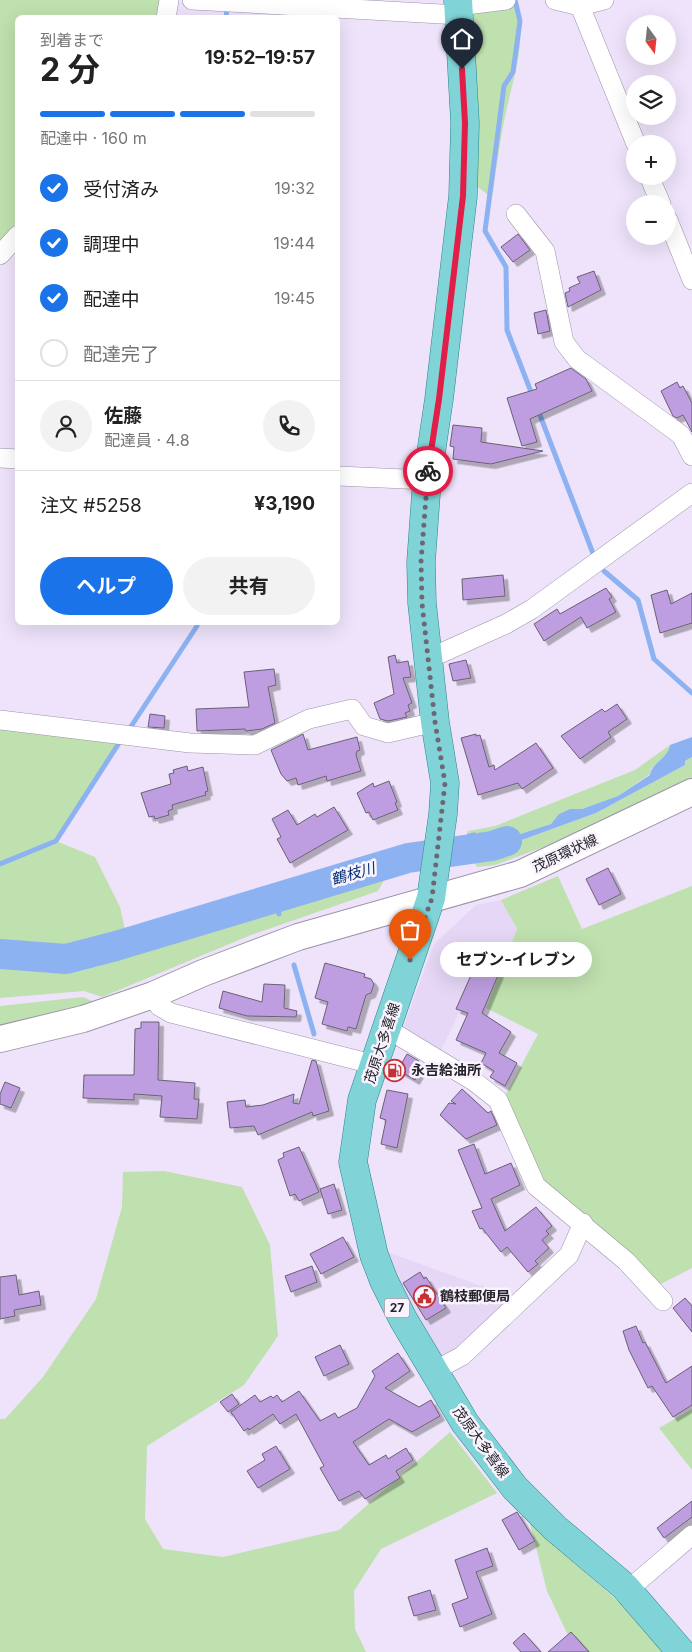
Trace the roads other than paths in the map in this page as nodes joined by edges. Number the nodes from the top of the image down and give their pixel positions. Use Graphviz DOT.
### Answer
graph roads {
  1 [pos="169,0"];
  2 [pos="192,0"];
  3 [pos="499,0"];
  4 [pos="555,0"];
  5 [pos="604,0"];
  6 [pos="580,6"];
  7 [pos="458,7"];
  8 [pos="166,15"];
  9 [pos="632,135"];
  10 [pos="516,214"];
  11 [pos="15,238"];
  12 [pos="676,240"];
  13 [pos="0,255"];
  14 [pos="692,280"];
  15 [pos="692,456"];
  16 [pos="0,458"];
  17 [pos="15,459"];
  18 [pos="340,476"];
  19 [pos="427,480"];
  20 [pos="692,493"];
  21 [pos="428,656"];
  22 [pos="0,720"];
  23 [pos="435,722"];
  24 [pos="692,792"];
  25 [pos="432,888"];
  26 [pos="153,995"];
  27 [pos="386,1028"];
  28 [pos="0,1038"];
  29 [pos="376,1064"];
  30 [pos="583,1223"];
  31 [pos="663,1301"];
  32 [pos="434,1371"];
  33 [pos="692,1535"];
  34 [pos="628,1590"];
  35 [pos="681,1652"];
  1 -- 8 [label="street"];
  2 -- 7 [label="street"];
  3 -- 7 [label="street"];
  4 -- 6 [label="street"];
  5 -- 6 [label="street"];
  6 -- 9 [label="street"];
  7 -- 19 [label="main road, 茂原大多喜線 / 27"];
  10 -- 15 [label="street"];
  11 -- 13 [label="street"];
  12 -- 14 [label="street"];
  16 -- 17 [label="street"];
  18 -- 19 [label="street"];
  19 -- 21 [label="main road, 茂原大多喜線 / 27"];
  20 -- 21 [label="street"];
  21 -- 23 [label="main road, 茂原大多喜線 / 27"];
  22 -- 23 [label="street"];
  23 -- 25 [label="main road, 茂原大多喜線 / 27"];
  24 -- 25 [label="main road, 茂原環状線"];
  25 -- 26 [label="main road, 茂原環状線"];
  25 -- 27 [label="main road, 茂原大多喜線 / 27"];
  26 -- 28 [label="main road, 茂原環状線"];
  26 -- 29 [label="street"];
  27 -- 29 [label="main road, 茂原大多喜線 / 27"];
  27 -- 30 [label="street"];
  29 -- 32 [label="main road, 茂原大多喜線 / 27"];
  30 -- 31 [label="street"];
  30 -- 32 [label="street"];
  32 -- 34 [label="main road, 茂原大多喜線 / 27"];
  33 -- 34 [label="street"];
  34 -- 35 [label="main road, 茂原大多喜線 / 27"];
}
